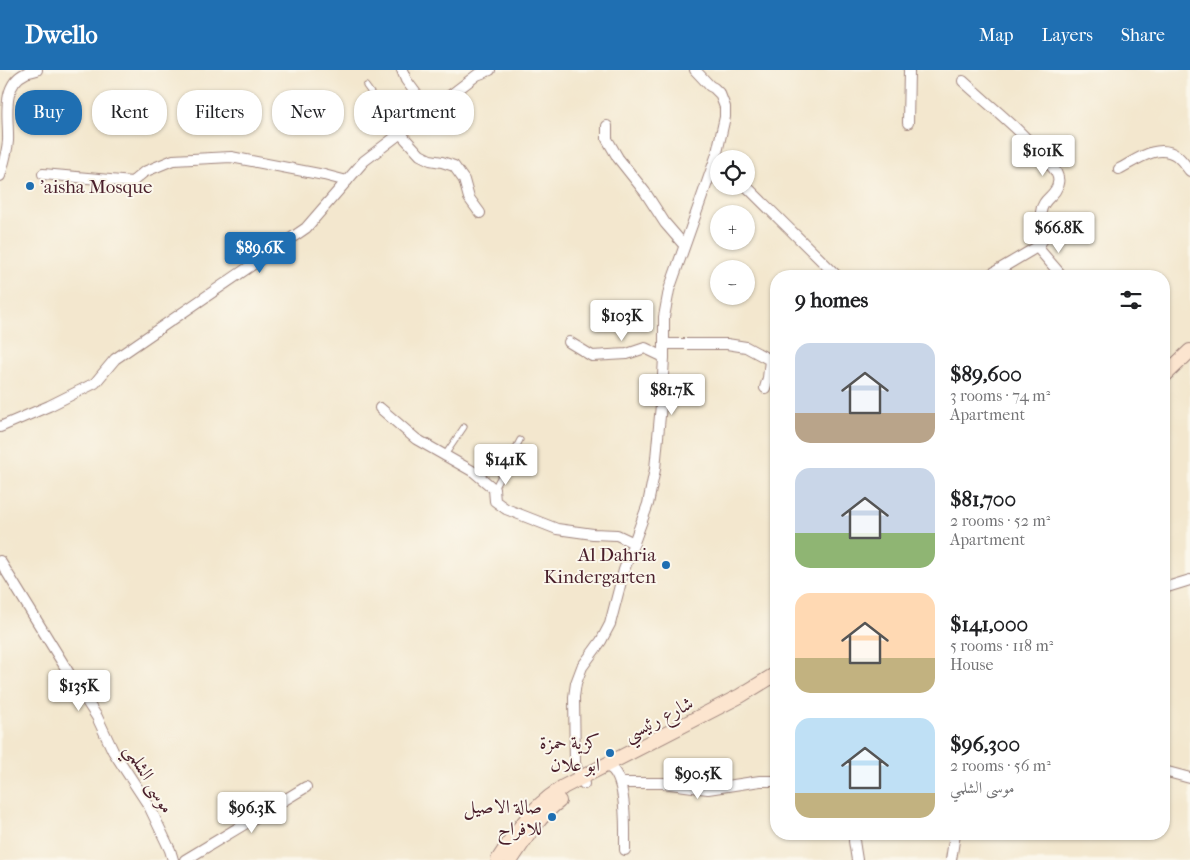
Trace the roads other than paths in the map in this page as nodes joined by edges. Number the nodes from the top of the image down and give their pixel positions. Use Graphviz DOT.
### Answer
graph roads {
  1 [pos="37,70"];
  2 [pos="402,70"];
  3 [pos="490,70"];
  4 [pos="695,70"];
  5 [pos="909,70"];
  6 [pos="963,81"];
  7 [pos="366,86"];
  8 [pos="369,90"];
  9 [pos="413,90"];
  10 [pos="458,90"];
  11 [pos="908,123"];
  12 [pos="607,126"];
  13 [pos="397,135"];
  14 [pos="402,135"];
  15 [pos="719,150"];
  16 [pos="1119,169"];
  17 [pos="1190,171"];
  18 [pos="43,174"];
  19 [pos="0,176"];
  20 [pos="710,177"];
  21 [pos="347,180"];
  22 [pos="755,195"];
  23 [pos="480,213"];
  24 [pos="684,246"];
  25 [pos="1037,247"];
  26 [pos="831,270"];
  27 [pos="998,270"];
  28 [pos="1057,270"];
  29 [pos="569,342"];
  30 [pos="664,344"];
  31 [pos="1190,351"];
  32 [pos="664,357"];
  33 [pos="770,357"];
  34 [pos="770,370"];
  35 [pos="1170,370"];
  36 [pos="765,388"];
  37 [pos="380,408"];
  38 [pos="0,427"];
  39 [pos="464,427"];
  40 [pos="520,440"];
  41 [pos="445,455"];
  42 [pos="494,489"];
  43 [pos="634,543"];
  44 [pos="0,561"];
  45 [pos="1190,580"];
  46 [pos="1170,586"];
  47 [pos="770,678"];
  48 [pos="770,689"];
  49 [pos="609,768"];
  50 [pos="1170,773"];
  51 [pos="1190,778"];
  52 [pos="582,781"];
  53 [pos="770,781"];
  54 [pos="620,782"];
  55 [pos="306,787"];
  56 [pos="854,840"];
  57 [pos="954,840"];
  58 [pos="625,850"];
  59 [pos="173,860"];
  60 [pos="185,860"];
  61 [pos="498,860"];
  62 [pos="511,860"];
  63 [pos="857,860"];
  64 [pos="951,860"];
  1 -- 19 [label="street"];
  2 -- 9 [label="street"];
  3 -- 10 [label="street"];
  4 -- 15 [label="street"];
  5 -- 11 [label="street"];
  6 -- 25 [label="street"];
  7 -- 8 [label="lane"];
  12 -- 24 [label="street"];
  13 -- 21 [label="street"];
  14 -- 23 [label="street"];
  16 -- 17 [label="street"];
  18 -- 21 [label="street"];
  20 -- 24 [label="street"];
  21 -- 38 [label="street"];
  22 -- 26 [label="street"];
  24 -- 30 [label="street"];
  25 -- 27 [label="street"];
  25 -- 28 [label="street"];
  29 -- 32 [label="street"];
  30 -- 32 [label="street"];
  30 -- 33 [label="street"];
  31 -- 35 [label="main road"];
  32 -- 43 [label="street"];
  34 -- 36 [label="street"];
  37 -- 41 [label="street"];
  39 -- 41 [label="lane"];
  40 -- 42 [label="lane"];
  41 -- 42 [label="street"];
  42 -- 43 [label="street"];
  43 -- 52 [label="street"];
  44 -- 59 [label="street, موسى الشلمي"];
  45 -- 46 [label="street"];
  47 -- 49 [label="main road, شارع رئيسي"];
  48 -- 49 [label="main road, شارع رئيسي"];
  49 -- 52 [label="main road, شارع رئيسي"];
  49 -- 54 [label="street"];
  50 -- 51 [label="street"];
  52 -- 61 [label="main road, شارع رئيسي"];
  52 -- 62 [label="main road, شارع رئيسي"];
  53 -- 54 [label="street"];
  54 -- 58 [label="street"];
  55 -- 60 [label="street"];
  56 -- 63 [label="street"];
  57 -- 64 [label="street"];
}
